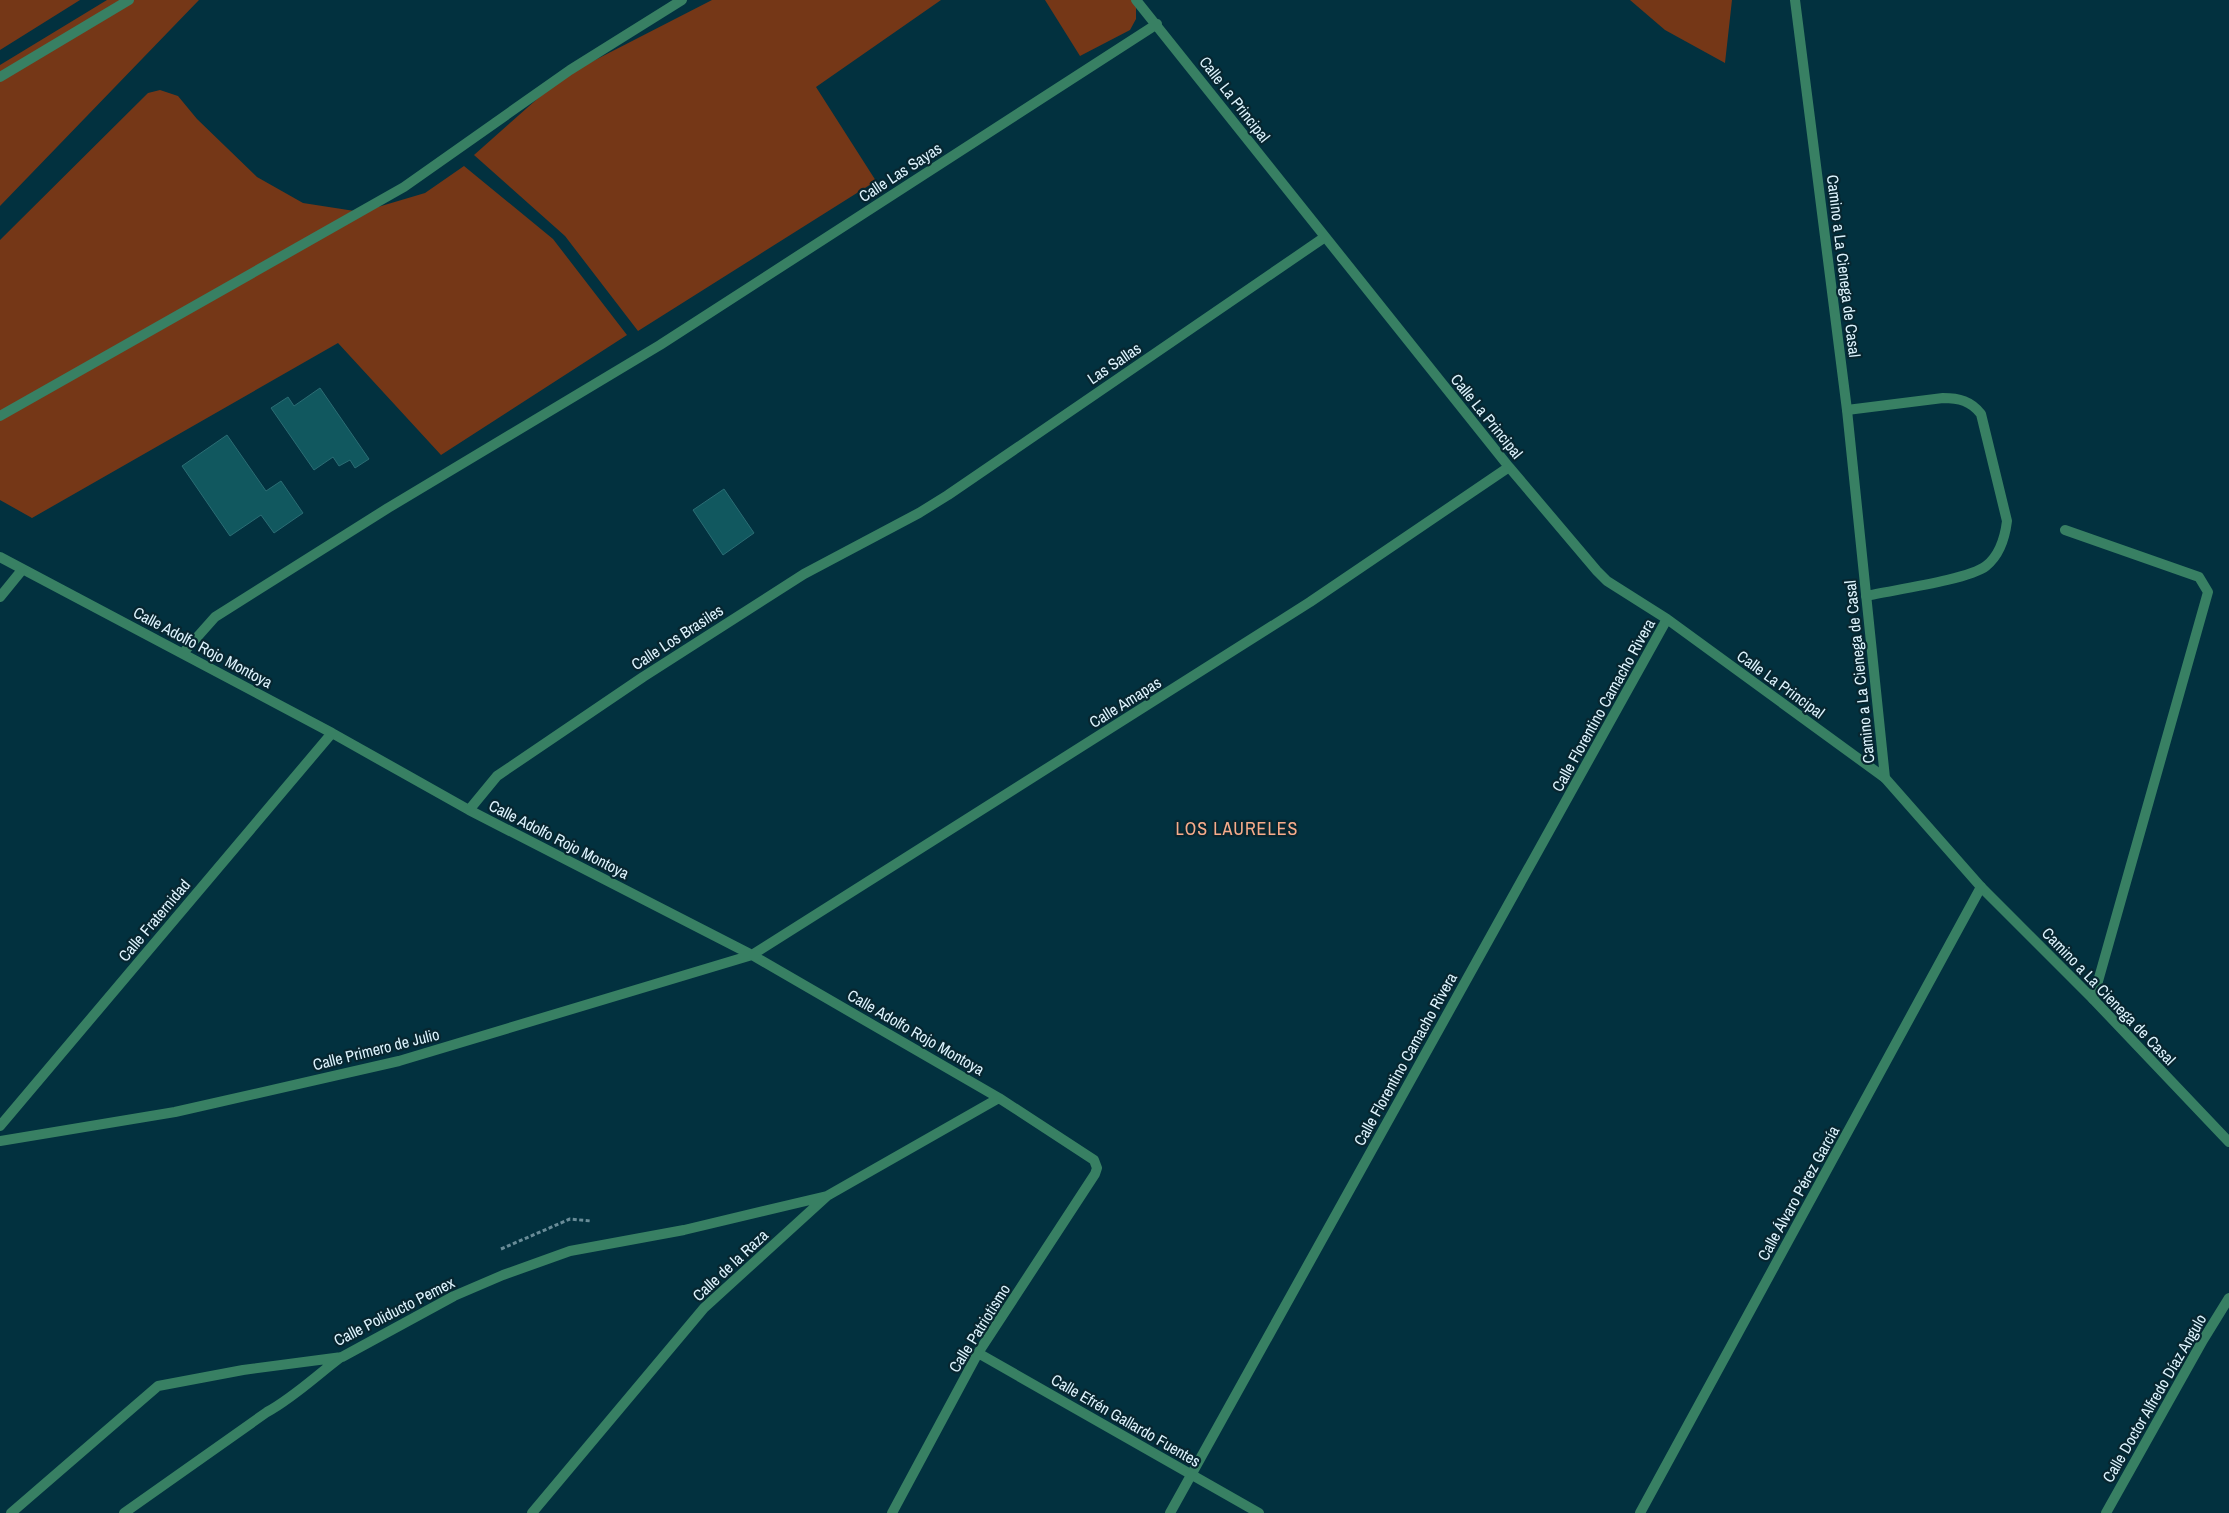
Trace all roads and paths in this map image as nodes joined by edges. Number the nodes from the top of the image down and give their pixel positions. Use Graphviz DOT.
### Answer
graph roads {
  1 [pos="129,0"];
  2 [pos="682,0"];
  3 [pos="1136,0"];
  4 [pos="1795,0"];
  5 [pos="1157,24"];
  6 [pos="0,77"];
  7 [pos="1325,237"];
  8 [pos="1847,410"];
  9 [pos="0,416"];
  10 [pos="1509,467"];
  11 [pos="919,514"];
  12 [pos="2065,530"];
  13 [pos="0,557"];
  14 [pos="22,570"];
  15 [pos="1866,596"];
  16 [pos="0,597"];
  17 [pos="1668,619"];
  18 [pos="183,653"];
  19 [pos="332,733"];
  20 [pos="1885,778"];
  21 [pos="469,810"];
  22 [pos="1981,887"];
  23 [pos="752,955"];
  24 [pos="2093,999"];
  25 [pos="999,1098"];
  26 [pos="0,1126"];
  27 [pos="0,1141"];
  28 [pos="2229,1142"];
  29 [pos="1096,1162"];
  30 [pos="827,1196"];
  31 [pos="2229,1298"];
  32 [pos="978,1353"];
  33 [pos="342,1357"];
  34 [pos="1191,1474"];
  35 [pos="11,1513"];
  36 [pos="124,1513"];
  37 [pos="532,1513"];
  38 [pos="892,1513"];
  39 [pos="1170,1513"];
  40 [pos="1259,1513"];
  41 [pos="1640,1513"];
  42 [pos="2106,1513"];
  1 -- 6 [label="street"];
  2 -- 9 [label="street"];
  3 -- 5 [label="street, Calle La Principal"];
  4 -- 8 [label="street, Camino a La Cienega de Casal"];
  5 -- 7 [label="street, Calle La Principal"];
  5 -- 18 [label="street, Calle Las Sayas"];
  7 -- 10 [label="street, Calle La Principal"];
  7 -- 11 [label="street, Las Sallas"];
  8 -- 15 [label="street, Camino a La Cienega de Casal"];
  8 -- 15 [label="street"];
  10 -- 17 [label="street, Calle La Principal"];
  10 -- 23 [label="street, Calle Amapas"];
  11 -- 21 [label="street, Calle Los Brasiles"];
  12 -- 24 [label="street"];
  13 -- 14 [label="street, Calle Adolfo Rojo Montoya"];
  14 -- 16 [label="street"];
  14 -- 18 [label="street, Calle Adolfo Rojo Montoya"];
  15 -- 20 [label="street, Camino a La Cienega de Casal"];
  17 -- 20 [label="street, Calle La Principal"];
  17 -- 34 [label="street, Calle Florentino Camacho Rivera"];
  18 -- 19 [label="street, Calle Adolfo Rojo Montoya"];
  19 -- 21 [label="street, Calle Adolfo Rojo Montoya"];
  19 -- 26 [label="street, Calle Fraternidad"];
  20 -- 22 [label="street, Camino a La Cienega de Casal"];
  21 -- 23 [label="street, Calle Adolfo Rojo Montoya"];
  22 -- 24 [label="street, Camino a La Cienega de Casal"];
  22 -- 41 [label="street, Calle Álvaro Pérez García"];
  23 -- 25 [label="street, Calle Adolfo Rojo Montoya"];
  23 -- 27 [label="street, Calle Primero de Julio"];
  24 -- 28 [label="street, Camino a La Cienega de Casal"];
  25 -- 29 [label="street, Calle Adolfo Rojo Montoya"];
  25 -- 30 [label="street, Calle de la Raza"];
  29 -- 32 [label="street, Calle Patriotismo"];
  30 -- 33 [label="street, Calle Poliducto Pemex"];
  30 -- 37 [label="street, Calle de la Raza"];
  31 -- 42 [label="street, Calle Doctor Alfredo Díaz Angulo"];
  32 -- 34 [label="street, Calle Efrén Gallardo Fuentes"];
  32 -- 38 [label="street, Calle Patriotismo"];
  33 -- 35 [label="street, Calle Poliducto Pemex"];
  33 -- 36 [label="street"];
  34 -- 39 [label="street, Calle Florentino Camacho Rivera"];
  34 -- 40 [label="street, Calle Efrén Gallardo Fuentes"];
}
